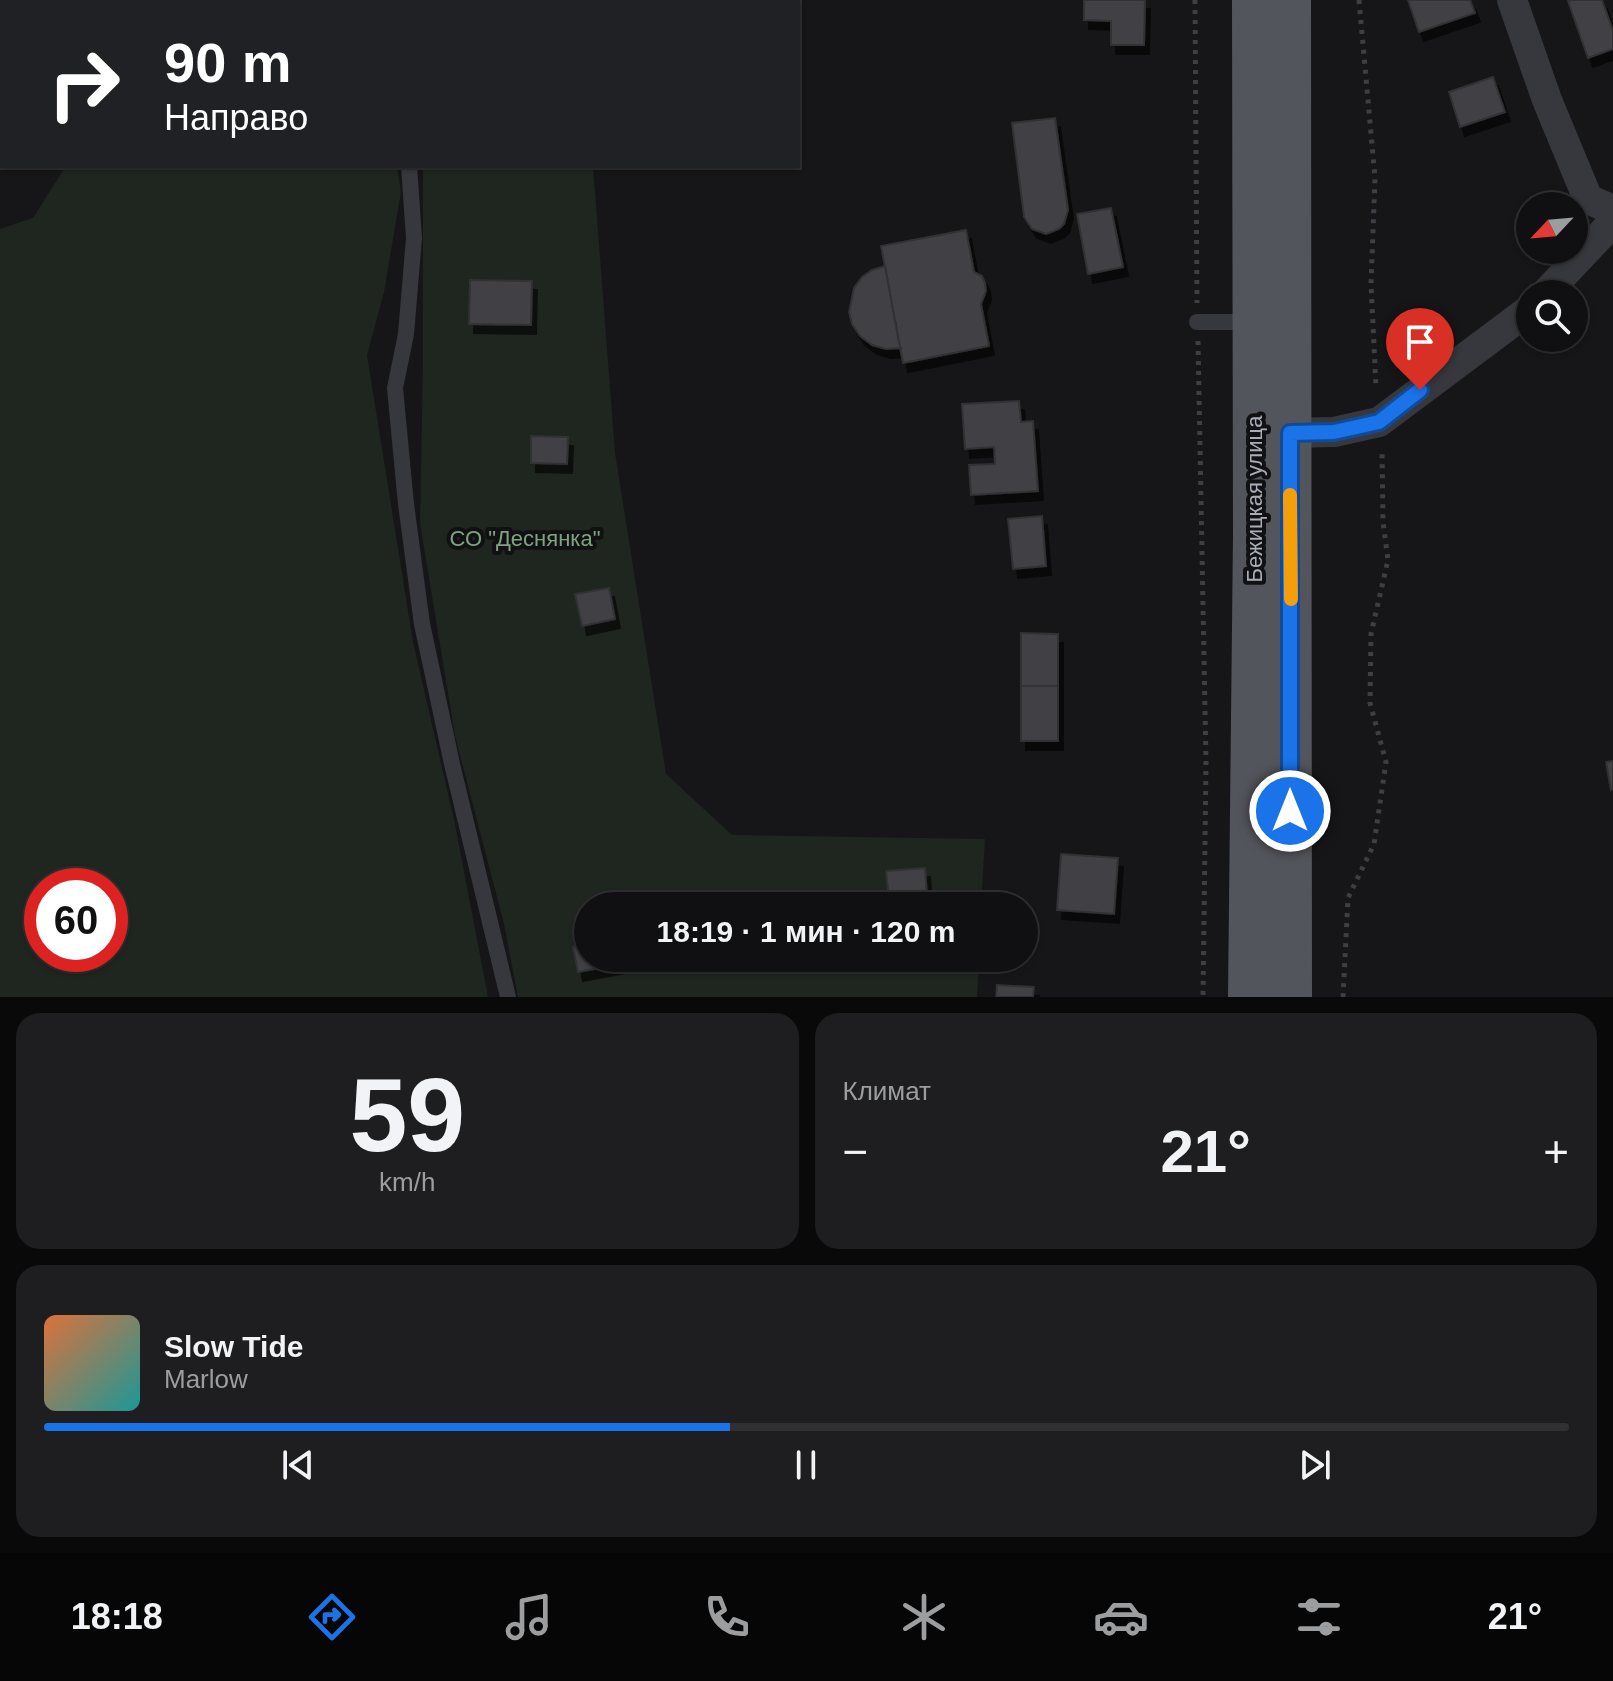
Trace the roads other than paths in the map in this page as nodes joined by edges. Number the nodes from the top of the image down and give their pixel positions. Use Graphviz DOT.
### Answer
graph roads {
  1 [pos="1254,0"];
  2 [pos="1289,0"];
  3 [pos="1512,0"];
  4 [pos="409,168"];
  5 [pos="1613,210"];
  6 [pos="1613,222"];
  7 [pos="1558,280"];
  8 [pos="1516,319"];
  9 [pos="1197,322"];
  10 [pos="1254,322"];
  11 [pos="1290,433"];
  12 [pos="508,997"];
  13 [pos="1250,997"];
  14 [pos="1290,997"];
  1 -- 10 [label="main road, Бежицкая улица"];
  2 -- 11 [label="main road, Бежицкая улица"];
  3 -- 5 [label="street"];
  4 -- 12 [label="lane"];
  6 -- 7 [label="street"];
  8 -- 11 [label="street"];
  9 -- 10 [label="lane"];
  10 -- 13 [label="main road, Бежицкая улица"];
  11 -- 14 [label="main road, Бежицкая улица"];
}
